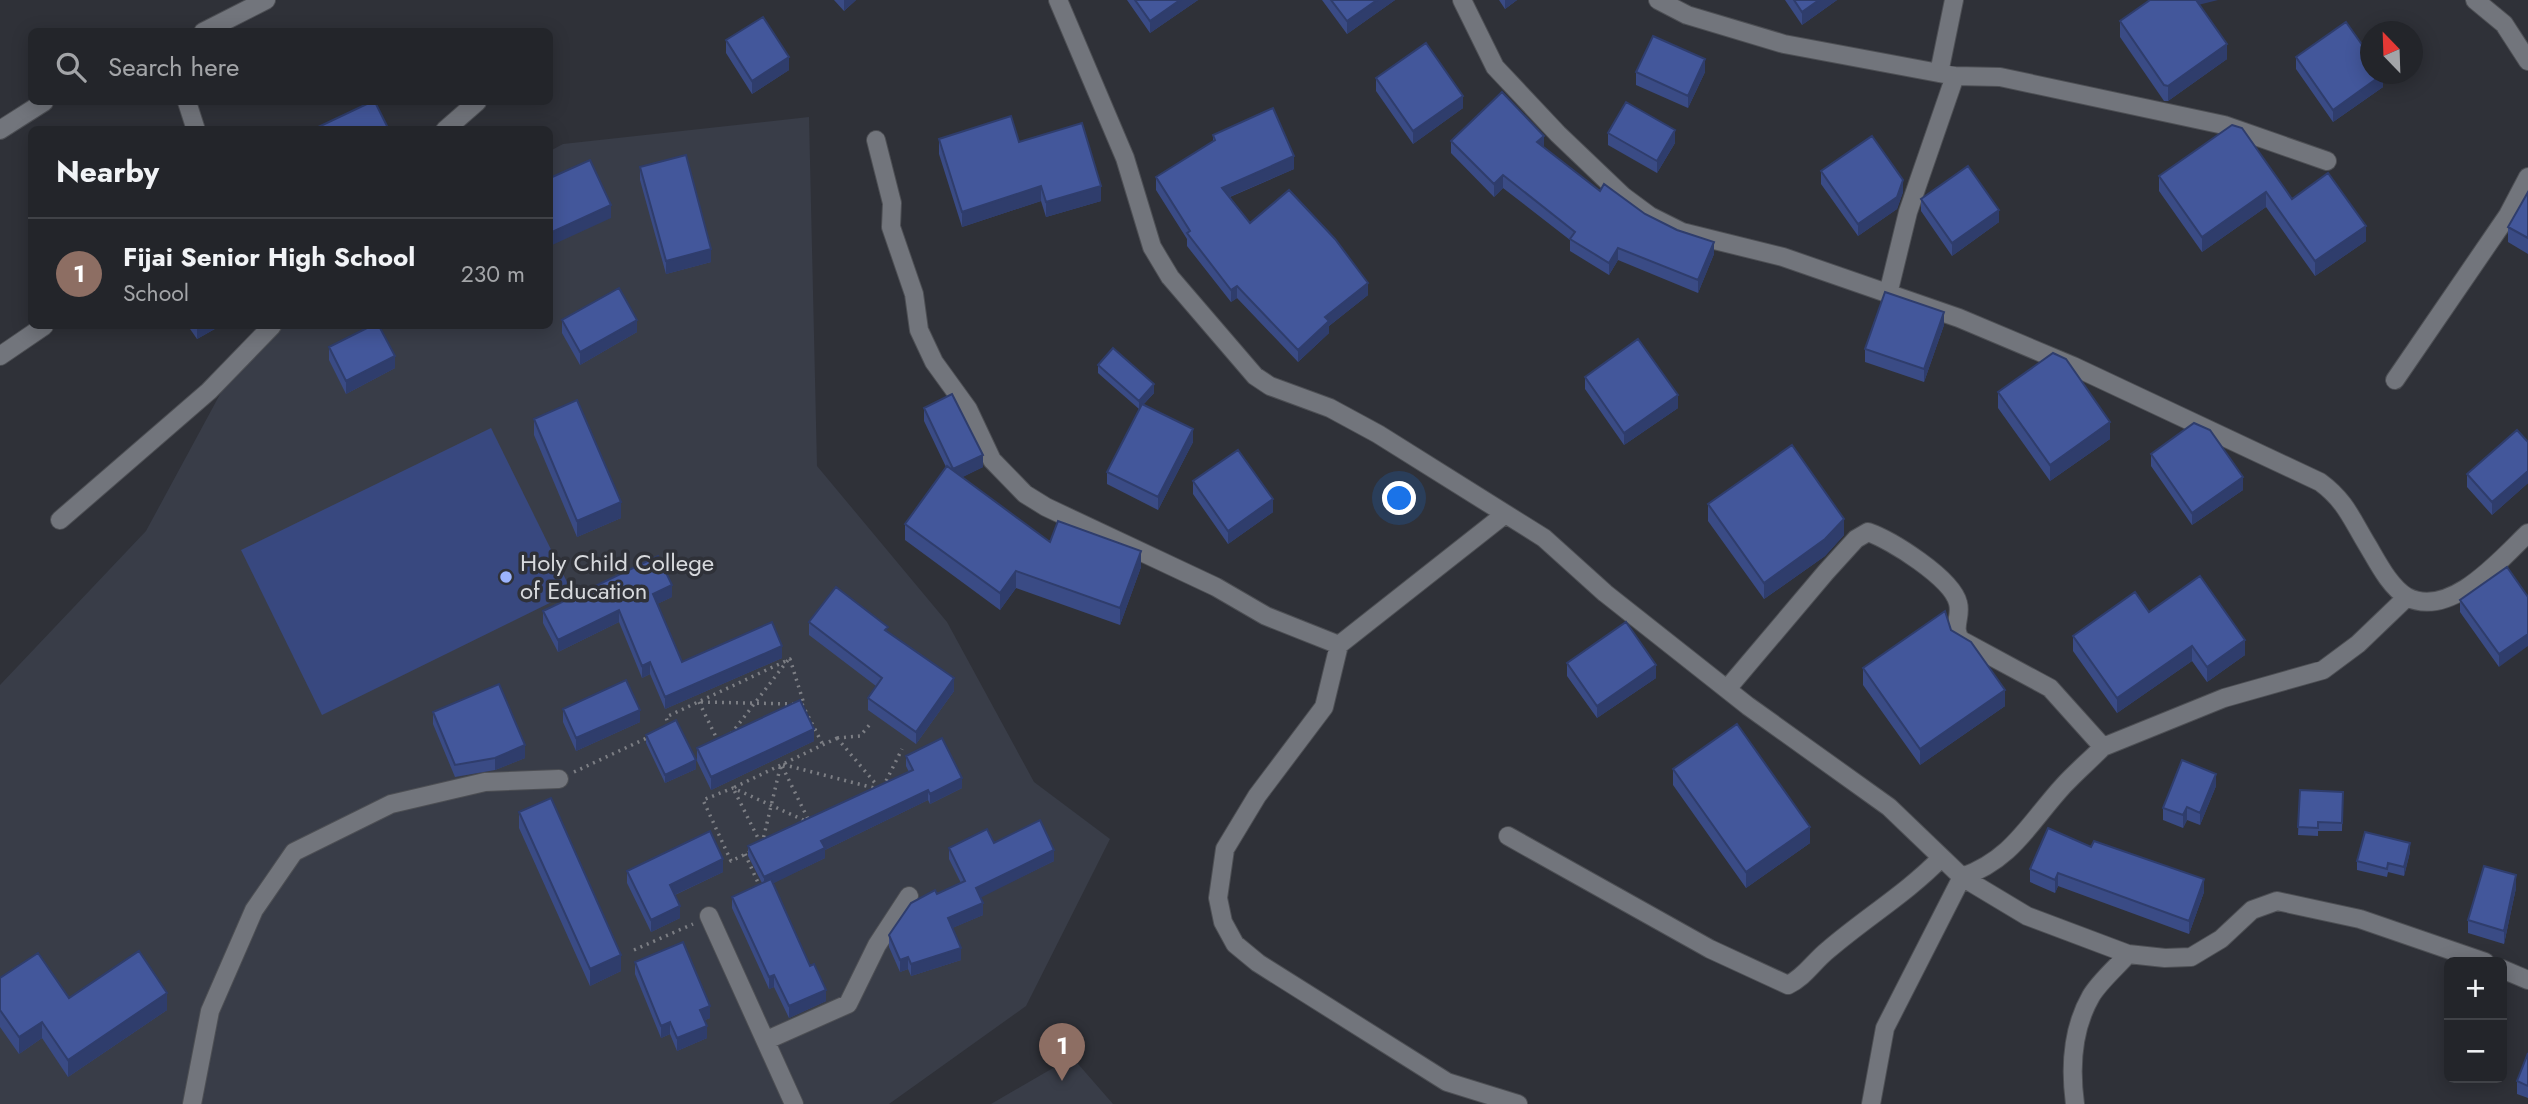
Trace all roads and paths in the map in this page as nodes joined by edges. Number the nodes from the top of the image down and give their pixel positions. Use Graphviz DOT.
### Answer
graph roads {
  1 [pos="266,0"];
  2 [pos="1058,0"];
  3 [pos="1462,0"];
  4 [pos="1658,0"];
  5 [pos="1954,0"];
  6 [pos="2475,0"];
  7 [pos="211,28"];
  8 [pos="2528,61"];
  9 [pos="1947,74"];
  10 [pos="39,105"];
  11 [pos="188,105"];
  12 [pos="474,105"];
  13 [pos="195,126"];
  14 [pos="450,126"];
  15 [pos="0,130"];
  16 [pos="876,140"];
  17 [pos="2327,161"];
  18 [pos="2528,177"];
  19 [pos="1888,295"];
  20 [pos="40,329"];
  21 [pos="269,329"];
  22 [pos="0,356"];
  23 [pos="2395,380"];
  24 [pos="1504,515"];
  25 [pos="60,520"];
  26 [pos="2528,533"];
  27 [pos="2407,597"];
  28 [pos="1339,645"];
  29 [pos="790,659"];
  30 [pos="1727,689"];
  31 [pos="699,702"];
  32 [pos="755,703"];
  33 [pos="804,704"];
  34 [pos="792,710"];
  35 [pos="872,722"];
  36 [pos="660,732"];
  37 [pos="651,736"];
  38 [pos="837,737"];
  39 [pos="823,745"];
  40 [pos="2103,747"];
  41 [pos="902,749"];
  42 [pos="781,764"];
  43 [pos="559,779"];
  44 [pos="733,788"];
  45 [pos="881,790"];
  46 [pos="772,806"];
  47 [pos="810,823"];
  48 [pos="1508,836"];
  49 [pos="761,846"];
  50 [pos="1941,858"];
  51 [pos="1962,877"];
  52 [pos="909,896"];
  53 [pos="709,916"];
  54 [pos="2128,954"];
  55 [pos="2470,957"];
  56 [pos="2507,971"];
  57 [pos="2528,980"];
  58 [pos="767,1040"];
  59 [pos="192,1104"];
  60 [pos="794,1104"];
  61 [pos="1518,1104"];
  62 [pos="1871,1104"];
  63 [pos="2075,1104"];
  1 -- 7 [label="street"];
  2 -- 24 [label="street"];
  3 -- 19 [label="street"];
  4 -- 9 [label="street"];
  5 -- 9 [label="street"];
  6 -- 8 [label="street"];
  9 -- 17 [label="street"];
  9 -- 19 [label="street"];
  10 -- 15 [label="street"];
  11 -- 13 [label="street"];
  12 -- 14 [label="street"];
  16 -- 28 [label="street"];
  18 -- 23 [label="street"];
  19 -- 27 [label="street"];
  20 -- 22 [label="street"];
  21 -- 25 [label="street"];
  24 -- 28 [label="street"];
  24 -- 30 [label="street"];
  26 -- 27 [label="street"];
  27 -- 40 [label="street"];
  28 -- 61 [label="street"];
  29 -- 31 [label="path"];
  29 -- 32 [label="path"];
  29 -- 33 [label="path"];
  30 -- 40 [label="street"];
  30 -- 50 [label="street"];
  31 -- 32 [label="path"];
  31 -- 32 [label="path"];
  31 -- 36 [label="path"];
  32 -- 33 [label="path"];
  33 -- 34 [label="path"];
  33 -- 39 [label="path"];
  35 -- 38 [label="path"];
  37 -- 43 [label="path"];
  38 -- 39 [label="path"];
  38 -- 45 [label="path"];
  39 -- 42 [label="path"];
  40 -- 51 [label="street"];
  41 -- 45 [label="path"];
  42 -- 44 [label="path"];
  42 -- 45 [label="path"];
  42 -- 46 [label="path"];
  42 -- 47 [label="path"];
  43 -- 59 [label="street"];
  44 -- 46 [label="path"];
  44 -- 49 [label="path"];
  44 -- 49 [label="path"];
  45 -- 47 [label="path"];
  46 -- 47 [label="path"];
  46 -- 49 [label="path"];
  47 -- 49 [label="path"];
  48 -- 50 [label="street"];
  50 -- 51 [label="street"];
  51 -- 54 [label="street"];
  51 -- 62 [label="street"];
  52 -- 58 [label="street"];
  53 -- 58 [label="street"];
  54 -- 55 [label="street"];
  54 -- 63 [label="street"];
  56 -- 57 [label="street"];
  58 -- 60 [label="street"];
}
